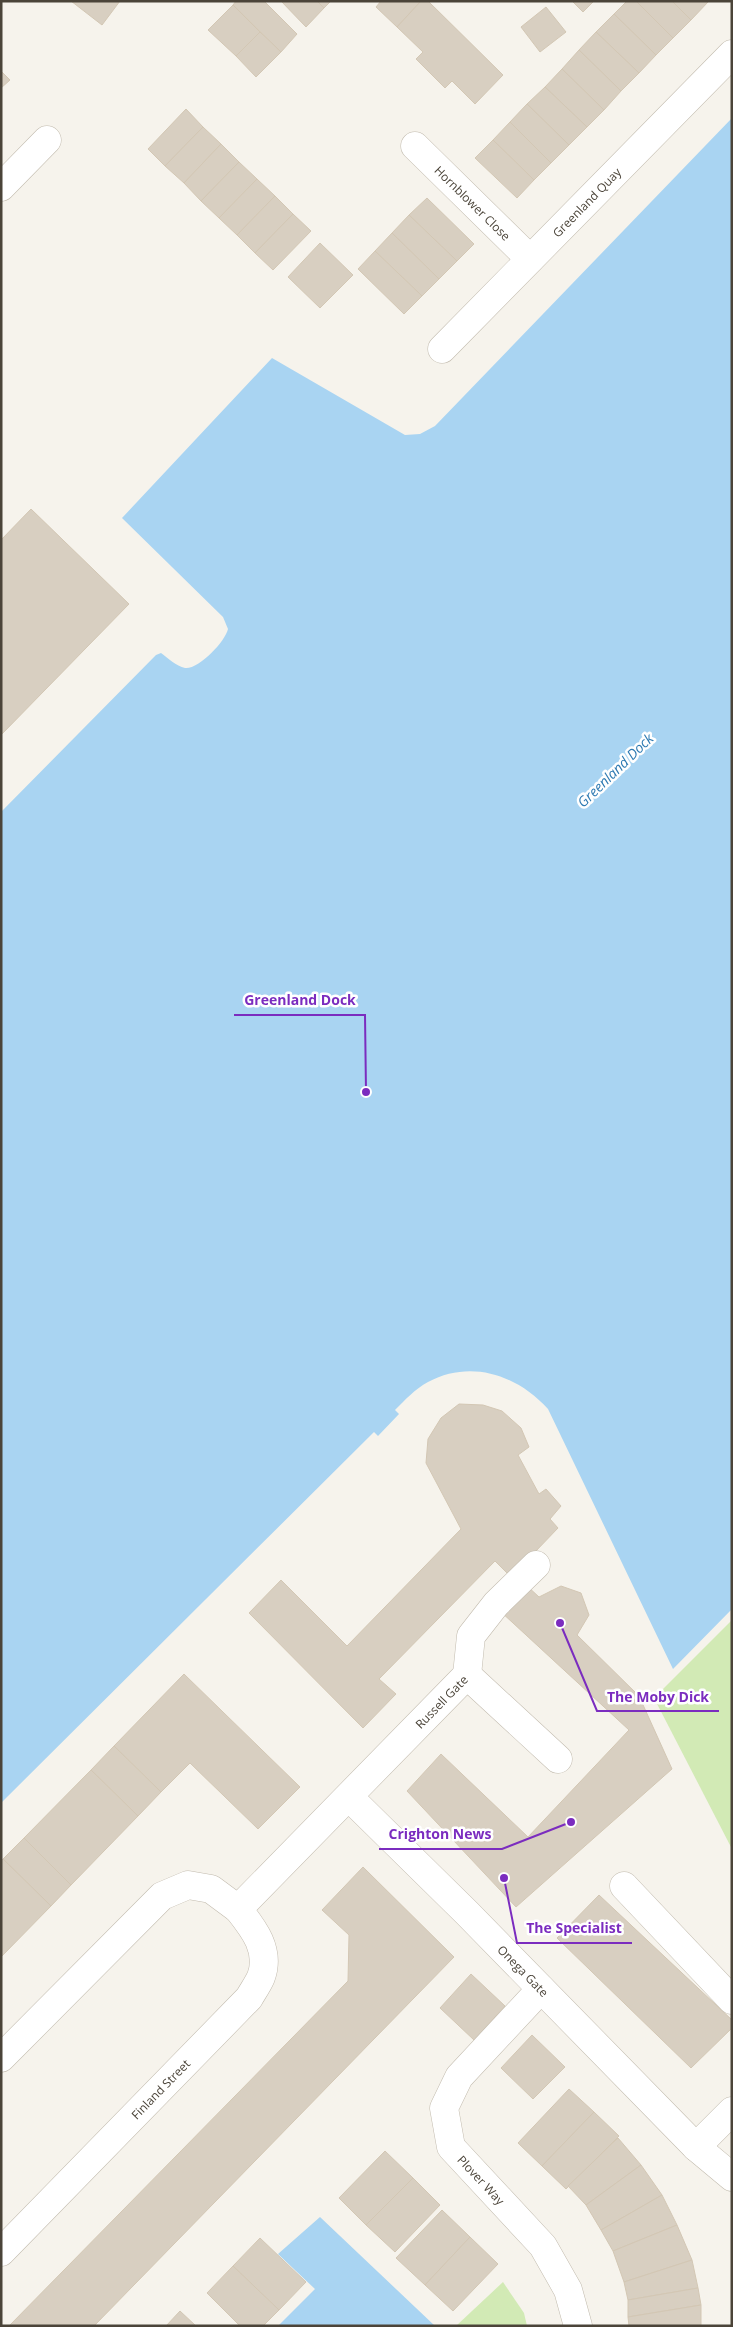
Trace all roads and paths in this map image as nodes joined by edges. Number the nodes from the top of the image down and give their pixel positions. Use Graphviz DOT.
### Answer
graph roads {
  1 [pos="732,54"];
  2 [pos="47,140"];
  3 [pos="414,146"];
  4 [pos="1,187"];
  5 [pos="530,259"];
  6 [pos="442,349"];
  7 [pos="536,1565"];
  8 [pos="467,1674"];
  9 [pos="558,1759"];
  10 [pos="349,1797"];
  11 [pos="624,1886"];
  12 [pos="238,1909"];
  13 [pos="541,1989"];
  14 [pos="732,2000"];
  15 [pos="1,2058"];
  16 [pos="732,2111"];
  17 [pos="696,2147"];
  18 [pos="732,2177"];
  19 [pos="1,2252"];
  20 [pos="578,2326"];
  1 -- 5 [label="street, Greenland Quay"];
  2 -- 4 [label="street"];
  3 -- 5 [label="street, Hornblower Close"];
  5 -- 6 [label="street, Greenland Quay"];
  7 -- 8 [label="street"];
  8 -- 9 [label="street, Russell Gate"];
  8 -- 10 [label="street, Russell Gate"];
  10 -- 12 [label="street"];
  10 -- 13 [label="street, Onega Gate"];
  11 -- 14 [label="street"];
  12 -- 15 [label="street, Finland Street"];
  12 -- 19 [label="street, Finland Street"];
  13 -- 17 [label="street, Onega Gate"];
  13 -- 20 [label="street, Plover Way"];
  16 -- 17 [label="street"];
  17 -- 18 [label="street, Onega Gate"];
}
